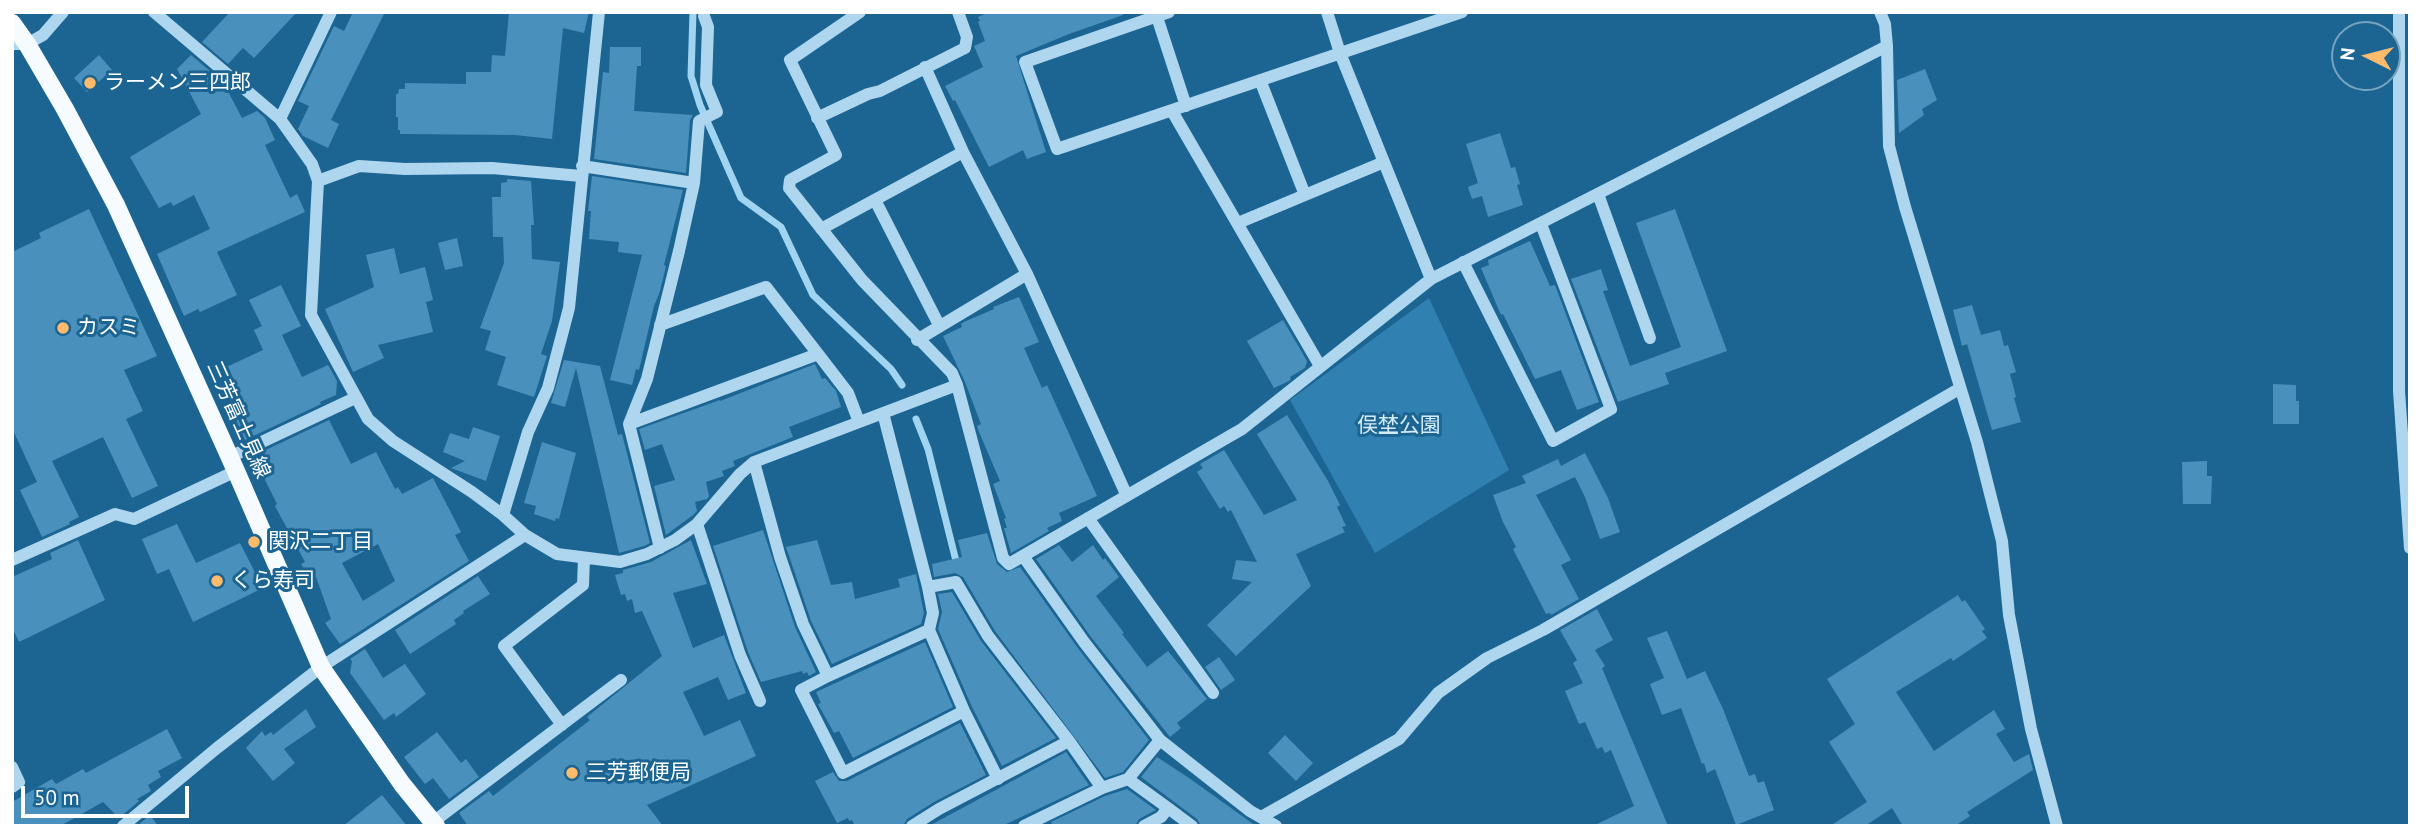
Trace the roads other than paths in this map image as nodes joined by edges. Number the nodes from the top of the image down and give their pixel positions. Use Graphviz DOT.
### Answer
graph roads {
  1 [pos="63,12"];
  2 [pos="154,12"];
  3 [pos="331,12"];
  4 [pos="599,12"];
  5 [pos="860,12"];
  6 [pos="1327,12"];
  7 [pos="1462,12"];
  8 [pos="1880,12"];
  9 [pos="2399,12"];
  10 [pos="961,13"];
  11 [pos="1156,15"];
  12 [pos="704,16"];
  13 [pos="12,23"];
  14 [pos="20,44"];
  15 [pos="1887,46"];
  16 [pos="1340,53"];
  17 [pos="925,67"];
  18 [pos="1260,80"];
  19 [pos="1186,106"];
  20 [pos="1172,111"];
  21 [pos="280,118"];
  22 [pos="817,118"];
  23 [pos="963,152"];
  24 [pos="1384,162"];
  25 [pos="582,171"];
  26 [pos="318,181"];
  27 [pos="694,183"];
  28 [pos="1598,194"];
  29 [pos="1305,195"];
  30 [pos="875,200"];
  31 [pos="1238,223"];
  32 [pos="1541,224"];
  33 [pos="821,229"];
  34 [pos="1463,262"];
  35 [pos="1027,274"];
  36 [pos="1431,279"];
  37 [pos="660,325"];
  38 [pos="939,325"];
  39 [pos="1650,338"];
  40 [pos="917,340"];
  41 [pos="818,354"];
  42 [pos="1320,366"];
  43 [pos="957,386"];
  44 [pos="1959,389"];
  45 [pos="355,398"];
  46 [pos="883,413"];
  47 [pos="859,422"];
  48 [pos="629,424"];
  49 [pos="754,462"];
  50 [pos="233,464"];
  51 [pos="1126,494"];
  52 [pos="503,514"];
  53 [pos="1088,518"];
  54 [pos="697,524"];
  55 [pos="525,535"];
  56 [pos="660,548"];
  57 [pos="2410,548"];
  58 [pos="1023,555"];
  59 [pos="584,558"];
  60 [pos="12,560"];
  61 [pos="928,587"];
  62 [pos="929,630"];
  63 [pos="321,667"];
  64 [pos="828,676"];
  65 [pos="621,680"];
  66 [pos="1213,693"];
  67 [pos="760,701"];
  68 [pos="964,710"];
  69 [pos="562,725"];
  70 [pos="1160,740"];
  71 [pos="1069,741"];
  72 [pos="12,767"];
  73 [pos="998,779"];
  74 [pos="1128,779"];
  75 [pos="12,787"];
  76 [pos="1102,788"];
  77 [pos="1168,808"];
  78 [pos="1263,816"];
  79 [pos="434,824"];
  80 [pos="123,826"];
  81 [pos="912,826"];
  82 [pos="1024,826"];
  83 [pos="1144,826"];
  84 [pos="1192,826"];
  85 [pos="1276,826"];
  86 [pos="2057,826"];
  1 -- 14 [label="street"];
  2 -- 21 [label="street"];
  3 -- 21 [label="street"];
  4 -- 25 [label="street"];
  5 -- 22 [label="street"];
  6 -- 16 [label="street"];
  7 -- 16 [label="street"];
  8 -- 15 [label="street"];
  9 -- 57 [label="street"];
  10 -- 17 [label="street"];
  11 -- 19 [label="street"];
  11 -- 20 [label="street"];
  12 -- 27 [label="street"];
  13 -- 14 [label="main road, 三芳富士見線"];
  14 -- 50 [label="main road, 三芳富士見線"];
  15 -- 28 [label="street"];
  15 -- 44 [label="street"];
  16 -- 18 [label="street"];
  16 -- 24 [label="street"];
  17 -- 22 [label="street"];
  17 -- 23 [label="street"];
  18 -- 19 [label="street"];
  18 -- 29 [label="street"];
  19 -- 20 [label="street"];
  20 -- 31 [label="street"];
  21 -- 26 [label="street"];
  22 -- 33 [label="street"];
  23 -- 30 [label="street"];
  23 -- 35 [label="street"];
  24 -- 29 [label="street"];
  24 -- 36 [label="street"];
  25 -- 26 [label="street"];
  25 -- 27 [label="street"];
  25 -- 52 [label="street"];
  26 -- 45 [label="street"];
  27 -- 37 [label="street"];
  28 -- 32 [label="street"];
  28 -- 39 [label="street"];
  29 -- 31 [label="street"];
  30 -- 33 [label="street"];
  30 -- 38 [label="street"];
  31 -- 42 [label="street"];
  32 -- 34 [label="street"];
  32 -- 34 [label="street"];
  33 -- 40 [label="street"];
  34 -- 36 [label="street"];
  35 -- 38 [label="street"];
  35 -- 51 [label="street"];
  36 -- 42 [label="street"];
  37 -- 41 [label="street"];
  37 -- 48 [label="street"];
  38 -- 40 [label="street"];
  40 -- 43 [label="street"];
  41 -- 47 [label="street"];
  41 -- 48 [label="street"];
  42 -- 51 [label="street"];
  43 -- 46 [label="street"];
  43 -- 58 [label="street"];
  44 -- 78 [label="street"];
  44 -- 86 [label="street"];
  45 -- 50 [label="street"];
  45 -- 52 [label="street"];
  46 -- 47 [label="street"];
  46 -- 61 [label="street"];
  47 -- 49 [label="street"];
  48 -- 56 [label="street"];
  49 -- 54 [label="street"];
  49 -- 64 [label="street"];
  50 -- 60 [label="street"];
  50 -- 63 [label="main road, 三芳富士見線"];
  51 -- 53 [label="street"];
  52 -- 55 [label="street"];
  53 -- 58 [label="street"];
  53 -- 66 [label="street"];
  54 -- 56 [label="street"];
  54 -- 67 [label="street"];
  55 -- 59 [label="street"];
  55 -- 63 [label="street"];
  56 -- 59 [label="street"];
  58 -- 70 [label="street"];
  59 -- 69 [label="street"];
  61 -- 62 [label="street"];
  61 -- 71 [label="street"];
  62 -- 64 [label="street"];
  62 -- 68 [label="street"];
  63 -- 79 [label="main road, 三芳富士見線"];
  63 -- 80 [label="street"];
  64 -- 68 [label="street"];
  65 -- 69 [label="street"];
  68 -- 73 [label="street"];
  69 -- 79 [label="street"];
  70 -- 74 [label="street"];
  70 -- 78 [label="street"];
  71 -- 73 [label="street"];
  71 -- 76 [label="street"];
  72 -- 75 [label="street"];
  73 -- 81 [label="street"];
  74 -- 76 [label="street"];
  74 -- 77 [label="street"];
  76 -- 82 [label="street"];
  77 -- 83 [label="street"];
  77 -- 84 [label="street"];
  78 -- 85 [label="street"];
}
